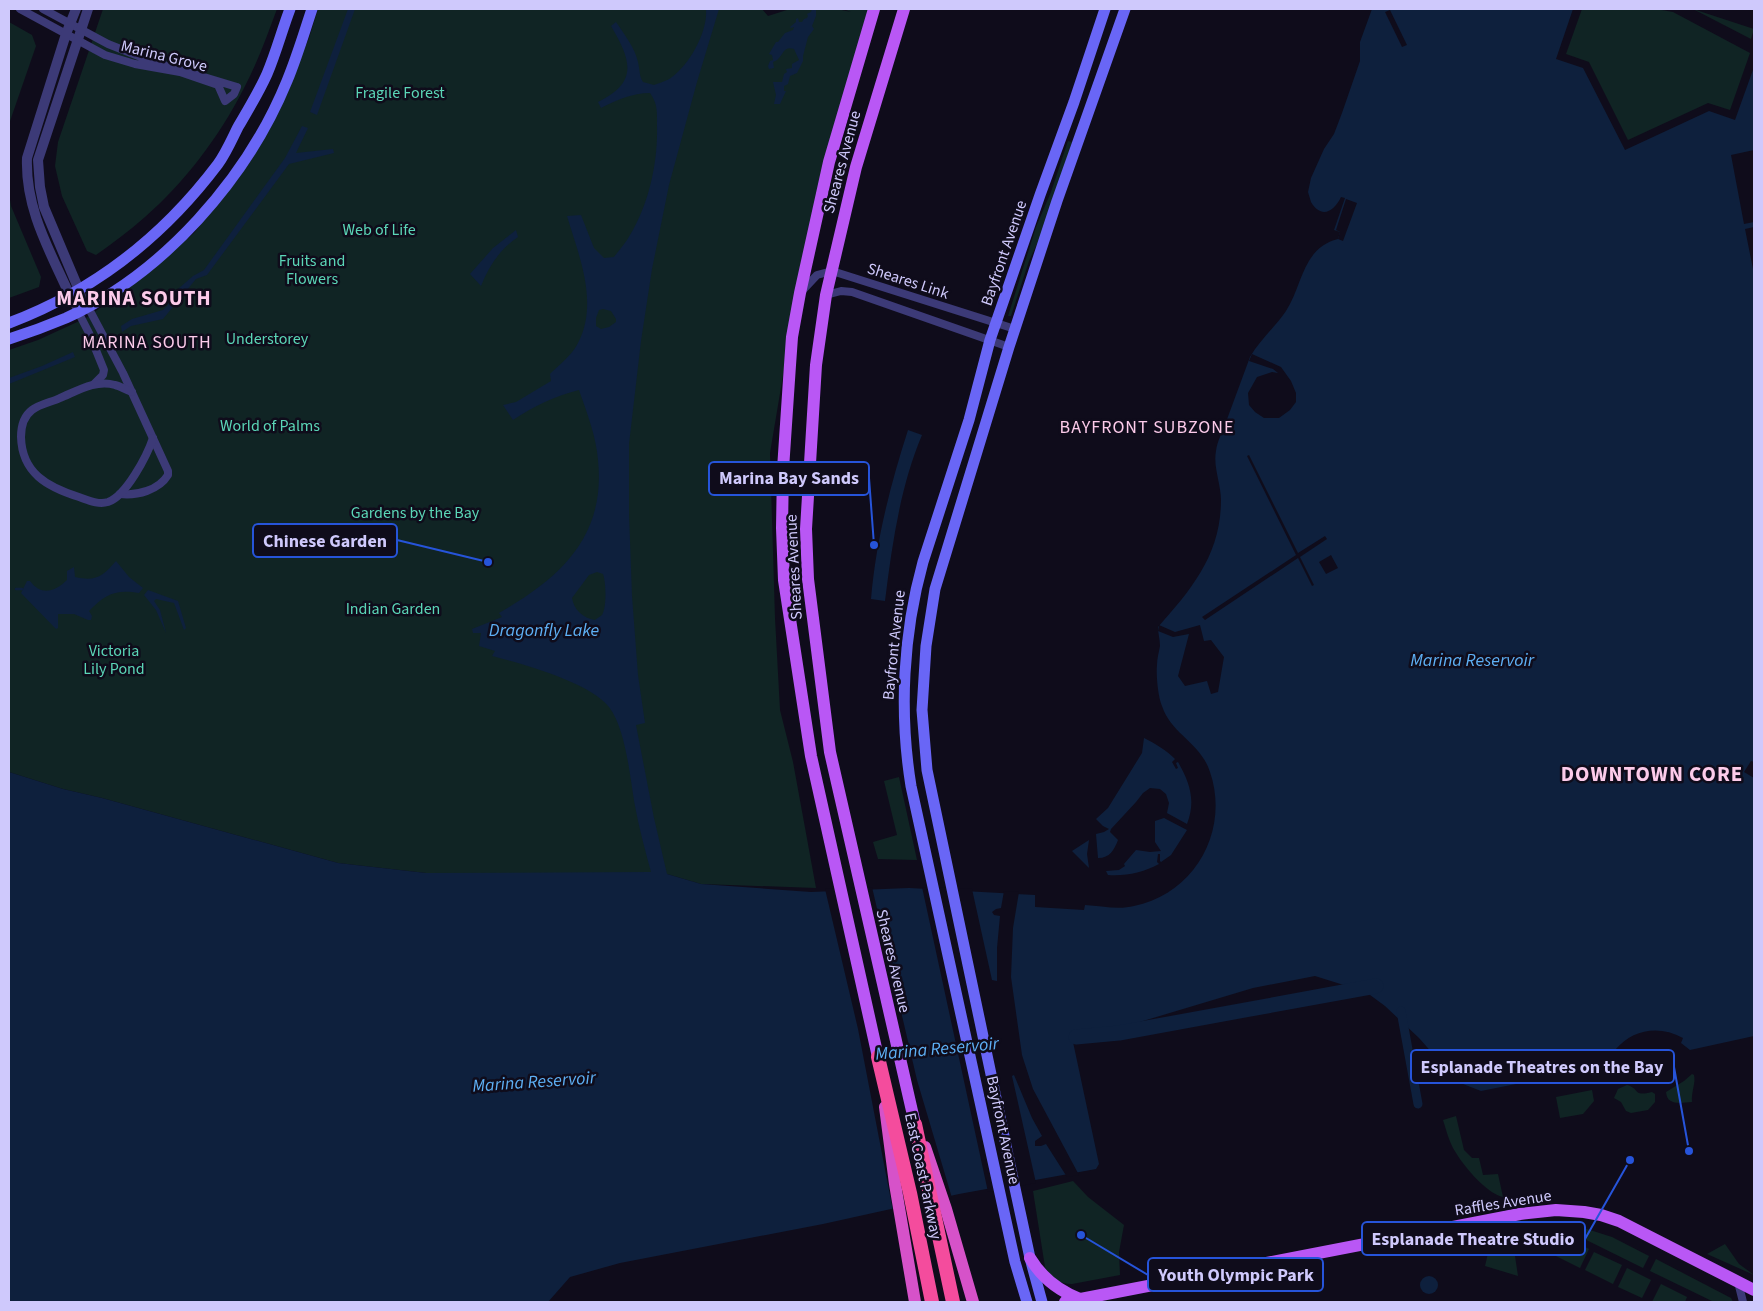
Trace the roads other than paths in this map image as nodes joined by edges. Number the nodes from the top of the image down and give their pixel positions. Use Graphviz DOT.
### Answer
graph roads {
  1 [pos="20,9"];
  2 [pos="44,9"];
  3 [pos="76,9"];
  4 [pos="88,9"];
  5 [pos="290,9"];
  6 [pos="312,9"];
  7 [pos="874,9"];
  8 [pos="904,9"];
  9 [pos="1105,9"];
  10 [pos="1124,9"];
  11 [pos="68,29"];
  12 [pos="81,30"];
  13 [pos="77,40"];
  14 [pos="832,271"];
  15 [pos="75,293"];
  16 [pos="800,293"];
  17 [pos="826,295"];
  18 [pos="88,306"];
  19 [pos="77,312"];
  20 [pos="9,323"];
  21 [pos="997,323"];
  22 [pos="1015,329"];
  23 [pos="9,340"];
  24 [pos="990,340"];
  25 [pos="1009,347"];
  26 [pos="94,384"];
  27 [pos="132,392"];
  28 [pos="153,438"];
  29 [pos="120,494"];
  30 [pos="878,1057"];
  31 [pos="915,1124"];
  32 [pos="1030,1258"];
  33 [pos="1738,1282"];
  34 [pos="1754,1290"];
  35 [pos="1080,1299"];
  36 [pos="915,1302"];
  37 [pos="932,1302"];
  38 [pos="953,1302"];
  39 [pos="973,1302"];
  40 [pos="1027,1302"];
  41 [pos="1042,1302"];
  42 [pos="1065,1302"];
  43 [pos="1743,1302"];
  1 -- 11 [label="street, Marina Grove"];
  2 -- 11 [label="street, Marina Grove"];
  3 -- 11 [label="street"];
  4 -- 12 [label="street"];
  5 -- 15 [label="main road"];
  6 -- 18 [label="main road"];
  7 -- 16 [label="main road, Sheares Avenue"];
  8 -- 14 [label="main road, Sheares Avenue"];
  9 -- 21 [label="main road, Bayfront Avenue"];
  10 -- 22 [label="main road, Bayfront Avenue"];
  11 -- 12 [label="street, Marina Grove"];
  11 -- 13 [label="street, Marina Grove"];
  11 -- 15 [label="street"];
  12 -- 13 [label="street"];
  12 -- 13 [label="street, Marina Grove"];
  13 -- 15 [label="street"];
  14 -- 16 [label="street"];
  14 -- 17 [label="main road, Sheares Avenue"];
  14 -- 21 [label="street, Sheares Link"];
  15 -- 18 [label="street"];
  15 -- 19 [label="street"];
  15 -- 20 [label="main road"];
  16 -- 30 [label="main road, Sheares Avenue"];
  17 -- 24 [label="street, Sheares Link"];
  17 -- 31 [label="main road, Sheares Avenue"];
  18 -- 19 [label="main road"];
  18 -- 27 [label="street"];
  19 -- 23 [label="main road"];
  19 -- 26 [label="street"];
  21 -- 22 [label="street, Sheares Link"];
  21 -- 24 [label="main road, Bayfront Avenue"];
  22 -- 25 [label="main road, Bayfront Avenue"];
  24 -- 25 [label="street, Sheares Link"];
  24 -- 40 [label="main road, Bayfront Avenue"];
  25 -- 32 [label="main road, Bayfront Avenue"];
  26 -- 27 [label="street"];
  26 -- 29 [label="street"];
  27 -- 28 [label="street"];
  28 -- 29 [label="street"];
  28 -- 29 [label="street"];
  30 -- 36 [label="highway"];
  30 -- 37 [label="highway, East Coast Parkway"];
  31 -- 38 [label="highway, East Coast Parkway"];
  31 -- 39 [label="highway"];
  32 -- 35 [label="main road"];
  32 -- 41 [label="main road, Bayfront Avenue"];
  33 -- 34 [label="main road, Raffles Avenue"];
  33 -- 35 [label="main road, Raffles Avenue"];
  33 -- 43 [label="street"];
  35 -- 42 [label="main road, Raffles Avenue"];
}
